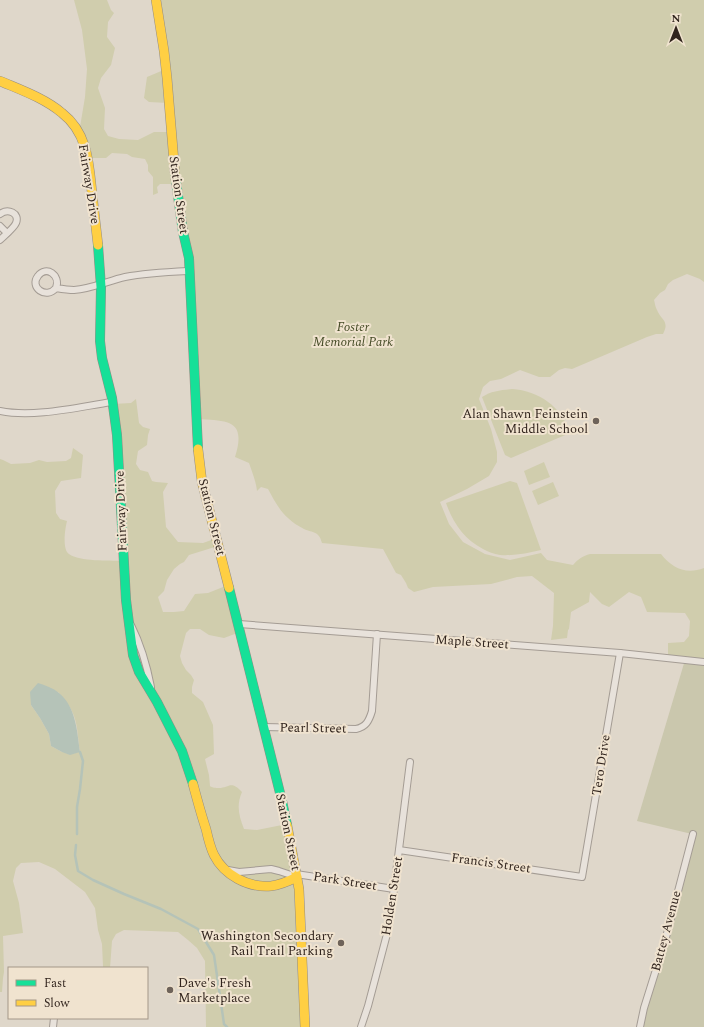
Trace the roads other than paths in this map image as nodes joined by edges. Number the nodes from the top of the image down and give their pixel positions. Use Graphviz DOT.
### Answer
graph roads {
  1 [pos="156,0"];
  2 [pos="0,81"];
  3 [pos="0,214"];
  4 [pos="0,226"];
  5 [pos="6,233"];
  6 [pos="0,240"];
  7 [pos="189,271"];
  8 [pos="101,283"];
  9 [pos="56,288"];
  10 [pos="112,402"];
  11 [pos="0,411"];
  12 [pos="239,624"];
  13 [pos="377,634"];
  14 [pos="620,653"];
  15 [pos="704,662"];
  16 [pos="264,727"];
  17 [pos="410,762"];
  18 [pos="693,834"];
  19 [pos="399,850"];
  20 [pos="226,870"];
  21 [pos="297,875"];
  22 [pos="582,877"];
  23 [pos="394,889"];
  24 [pos="305,1027"];
  25 [pos="361,1027"];
  26 [pos="640,1027"];
  1 -- 7 [label="street, Station Street"];
  2 -- 8 [label="street, Fairway Drive"];
  3 -- 5 [label="street"];
  4 -- 5 [label="street"];
  5 -- 6 [label="street"];
  7 -- 8 [label="street"];
  7 -- 12 [label="street, Station Street"];
  8 -- 9 [label="street"];
  8 -- 10 [label="street, Fairway Drive"];
  10 -- 11 [label="street"];
  10 -- 20 [label="street, Fairway Drive"];
  12 -- 13 [label="street, Maple Street"];
  12 -- 16 [label="street, Station Street"];
  13 -- 14 [label="street, Maple Street"];
  13 -- 16 [label="street, Pearl Street"];
  14 -- 15 [label="street, Maple Street"];
  14 -- 22 [label="street, Tero Drive"];
  16 -- 21 [label="street, Station Street"];
  17 -- 19 [label="street, Holden Street"];
  18 -- 26 [label="street, Battey Avenue"];
  19 -- 22 [label="street, Francis Street"];
  19 -- 23 [label="street, Holden Street"];
  20 -- 21 [label="street"];
  20 -- 21 [label="street, Fairway Drive"];
  21 -- 23 [label="street, Park Street"];
  21 -- 24 [label="street, Station Street"];
  23 -- 25 [label="street, Holden Street"];
}
